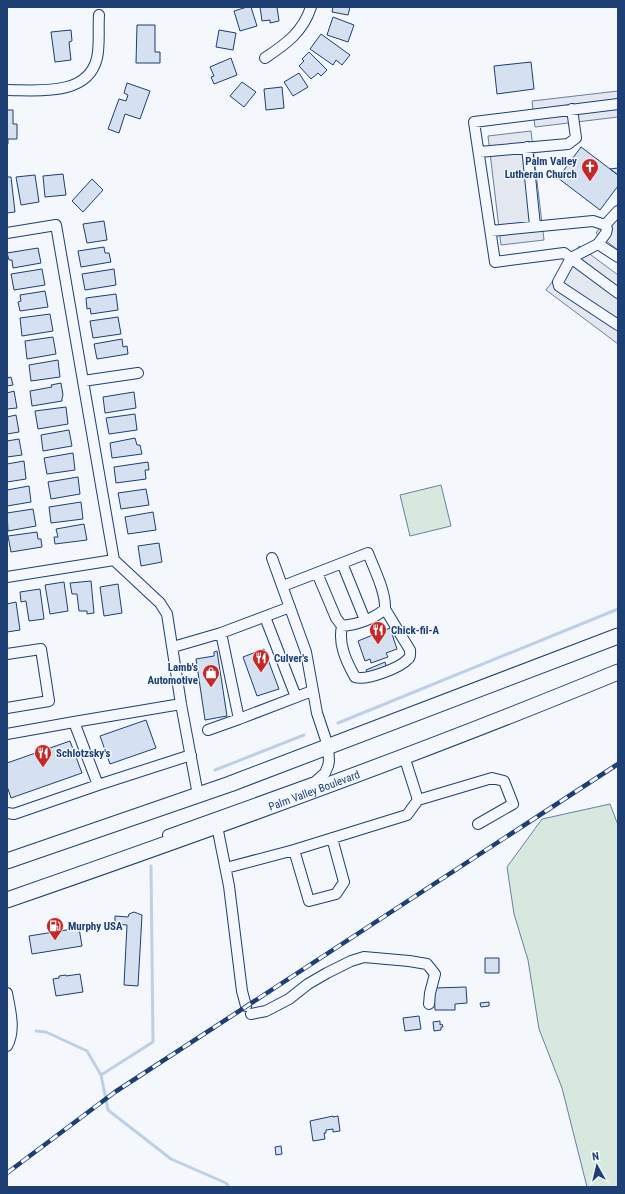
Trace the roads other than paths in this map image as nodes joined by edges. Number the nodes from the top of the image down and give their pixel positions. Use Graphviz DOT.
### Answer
graph roads {
  1 [pos="311,7"];
  2 [pos="99,15"];
  3 [pos="265,58"];
  4 [pos="7,90"];
  5 [pos="618,104"];
  6 [pos="572,109"];
  7 [pos="527,147"];
  8 [pos="478,152"];
  9 [pos="618,211"];
  10 [pos="605,225"];
  11 [pos="535,226"];
  12 [pos="491,231"];
  13 [pos="7,233"];
  14 [pos="598,244"];
  15 [pos="618,256"];
  16 [pos="571,258"];
  17 [pos="618,293"];
  18 [pos="618,325"];
  19 [pos="138,373"];
  20 [pos="83,381"];
  21 [pos="272,558"];
  22 [pos="114,560"];
  23 [pos="342,563"];
  24 [pos="317,573"];
  25 [pos="7,577"];
  26 [pos="283,586"];
  27 [pos="290,607"];
  28 [pos="385,609"];
  29 [pos="265,617"];
  30 [pos="365,620"];
  31 [pos="342,626"];
  32 [pos="221,633"];
  33 [pos="618,636"];
  34 [pos="173,647"];
  35 [pos="7,654"];
  36 [pos="618,672"];
  37 [pos="312,690"];
  38 [pos="296,697"];
  39 [pos="181,704"];
  40 [pos="7,708"];
  41 [pos="239,719"];
  42 [pos="74,722"];
  43 [pos="208,730"];
  44 [pos="7,734"];
  45 [pos="328,746"];
  46 [pos="192,755"];
  47 [pos="404,756"];
  48 [pos="98,785"];
  49 [pos="198,795"];
  50 [pos="418,800"];
  51 [pos="7,813"];
  52 [pos="478,824"];
  53 [pos="217,826"];
  54 [pos="332,838"];
  55 [pos="294,850"];
  56 [pos="22,856"];
  57 [pos="7,861"];
  58 [pos="116,863"];
  59 [pos="226,868"];
  60 [pos="7,870"];
  61 [pos="7,900"];
  62 [pos="7,993"];
  63 [pos="429,1004"];
  64 [pos="7,1046"];
  1 -- 3 [label="street"];
  2 -- 4 [label="street"];
  5 -- 6 [label="street"];
  6 -- 7 [label="street"];
  6 -- 8 [label="street"];
  7 -- 8 [label="street"];
  7 -- 11 [label="street"];
  8 -- 12 [label="street"];
  9 -- 10 [label="street"];
  10 -- 11 [label="street"];
  10 -- 14 [label="street"];
  11 -- 12 [label="street"];
  12 -- 16 [label="street"];
  13 -- 20 [label="street"];
  14 -- 15 [label="street"];
  14 -- 16 [label="street"];
  16 -- 17 [label="street"];
  16 -- 18 [label="street"];
  19 -- 20 [label="street"];
  20 -- 22 [label="street"];
  21 -- 26 [label="street"];
  22 -- 25 [label="street"];
  22 -- 34 [label="street"];
  23 -- 24 [label="street"];
  23 -- 28 [label="street"];
  23 -- 30 [label="street"];
  24 -- 26 [label="street"];
  24 -- 31 [label="street"];
  26 -- 27 [label="street"];
  27 -- 29 [label="street"];
  27 -- 37 [label="street"];
  28 -- 30 [label="street"];
  28 -- 31 [label="street"];
  29 -- 32 [label="street"];
  29 -- 38 [label="street"];
  30 -- 31 [label="street"];
  32 -- 34 [label="street"];
  32 -- 41 [label="street"];
  33 -- 45 [label="highway"];
  34 -- 39 [label="street"];
  35 -- 40 [label="street"];
  36 -- 47 [label="highway, Palm Valley Boulevard"];
  37 -- 38 [label="street"];
  37 -- 45 [label="street"];
  38 -- 41 [label="street"];
  39 -- 42 [label="street"];
  39 -- 46 [label="street"];
  41 -- 43 [label="street"];
  42 -- 44 [label="street"];
  42 -- 48 [label="street"];
  45 -- 49 [label="highway"];
  45 -- 58 [label="street"];
  46 -- 48 [label="street"];
  46 -- 49 [label="street"];
  47 -- 50 [label="street"];
  47 -- 53 [label="highway, Palm Valley Boulevard"];
  48 -- 51 [label="street"];
  49 -- 56 [label="highway"];
  50 -- 52 [label="street"];
  50 -- 54 [label="street"];
  53 -- 58 [label="highway, Palm Valley Boulevard"];
  53 -- 59 [label="street"];
  54 -- 55 [label="street"];
  54 -- 55 [label="street"];
  55 -- 59 [label="street"];
  56 -- 57 [label="highway"];
  56 -- 60 [label="highway"];
  58 -- 61 [label="highway, Palm Valley Boulevard"];
  59 -- 63 [label="street"];
  62 -- 64 [label="street"];
}
